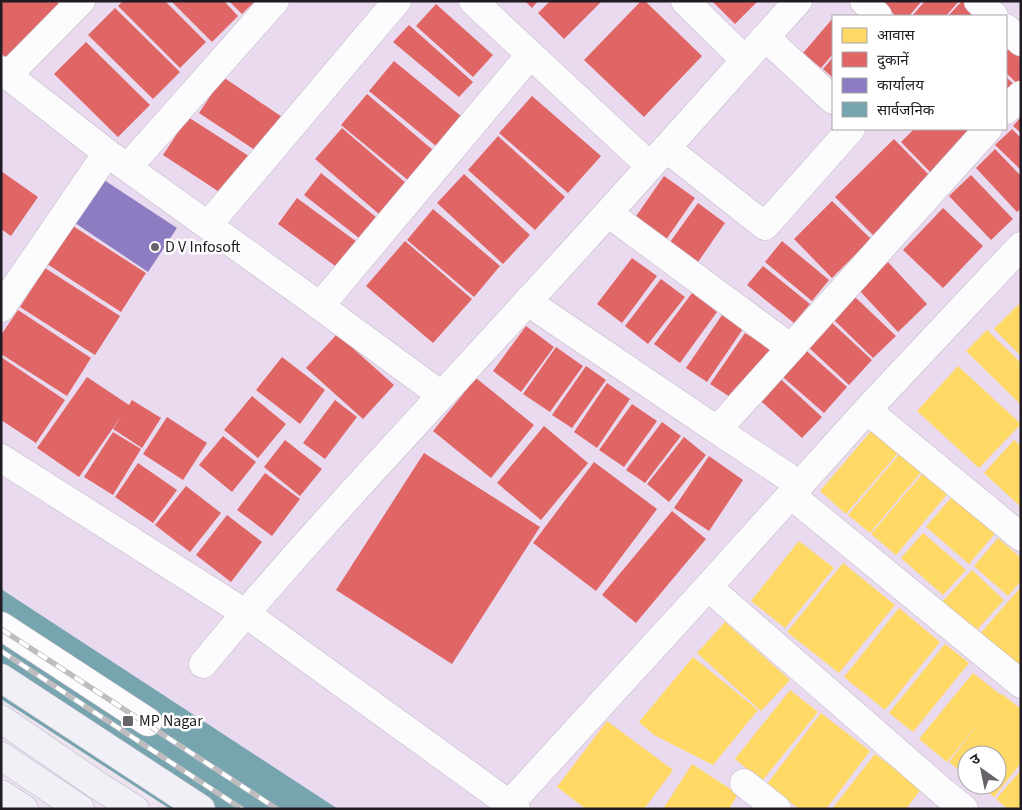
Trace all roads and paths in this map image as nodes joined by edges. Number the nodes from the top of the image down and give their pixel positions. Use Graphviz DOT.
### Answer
graph roads {
  1 [pos="81,1"];
  2 [pos="275,1"];
  3 [pos="397,1"];
  4 [pos="472,1"];
  5 [pos="685,1"];
  6 [pos="798,1"];
  7 [pos="864,1"];
  8 [pos="978,1"];
  9 [pos="877,15"];
  10 [pos="993,15"];
  11 [pos="1007,29"];
  12 [pos="765,37"];
  13 [pos="1021,42"];
  14 [pos="530,55"];
  15 [pos="745,60"];
  16 [pos="4,72"];
  17 [pos="1021,95"];
  18 [pos="832,99"];
  19 [pos="1007,109"];
  20 [pos="850,130"];
  21 [pos="987,130"];
  22 [pos="658,157"];
  23 [pos="118,160"];
  24 [pos="608,213"];
  25 [pos="208,225"];
  26 [pos="1021,246"];
  27 [pos="528,302"];
  28 [pos="320,306"];
  29 [pos="1,308"];
  30 [pos="791,348"];
  31 [pos="440,396"];
  32 [pos="867,410"];
  33 [pos="717,430"];
  34 [pos="1,458"];
  35 [pos="796,490"];
  36 [pos="1021,538"];
  37 [pos="708,587"];
  38 [pos="245,612"];
  39 [pos="1,626"];
  40 [pos="203,664"];
  41 [pos="1,678"];
  42 [pos="1021,684"];
  43 [pos="1,719"];
  44 [pos="148,722"];
  45 [pos="1,756"];
  46 [pos="744,783"];
  47 [pos="1,794"];
  48 [pos="936,800"];
  49 [pos="510,807"];
  50 [pos="24,809"];
  51 [pos="80,809"];
  52 [pos="135,809"];
  53 [pos="201,809"];
  54 [pos="777,809"];
  55 [pos="964,809"];
  1 -- 16 [label="street"];
  2 -- 23 [label="street"];
  3 -- 25 [label="street"];
  4 -- 14 [label="street"];
  5 -- 15 [label="street"];
  6 -- 12 [label="street"];
  7 -- 9 [label="street"];
  8 -- 10 [label="street"];
  11 -- 13 [label="street"];
  12 -- 15 [label="street"];
  12 -- 18 [label="street"];
  14 -- 22 [label="street"];
  14 -- 28 [label="street"];
  15 -- 22 [label="street"];
  16 -- 23 [label="street"];
  17 -- 19 [label="street"];
  20 -- 22 [label="street"];
  21 -- 30 [label="street"];
  22 -- 24 [label="street"];
  23 -- 25 [label="street"];
  23 -- 29 [label="street"];
  24 -- 27 [label="street"];
  24 -- 30 [label="street"];
  25 -- 28 [label="street"];
  26 -- 32 [label="street"];
  27 -- 31 [label="street"];
  27 -- 33 [label="street"];
  28 -- 31 [label="street"];
  30 -- 33 [label="street"];
  31 -- 38 [label="street"];
  32 -- 35 [label="street"];
  32 -- 36 [label="street"];
  33 -- 35 [label="street"];
  34 -- 38 [label="street"];
  35 -- 37 [label="street"];
  35 -- 42 [label="street"];
  37 -- 48 [label="street"];
  37 -- 49 [label="street"];
  38 -- 40 [label="street"];
  38 -- 49 [label="street"];
  39 -- 44 [label="street"];
  41 -- 53 [label="main road"];
  43 -- 52 [label="main road"];
  45 -- 51 [label="main road"];
  46 -- 54 [label="street"];
  47 -- 50 [label="main road"];
  48 -- 55 [label="street"];
}
